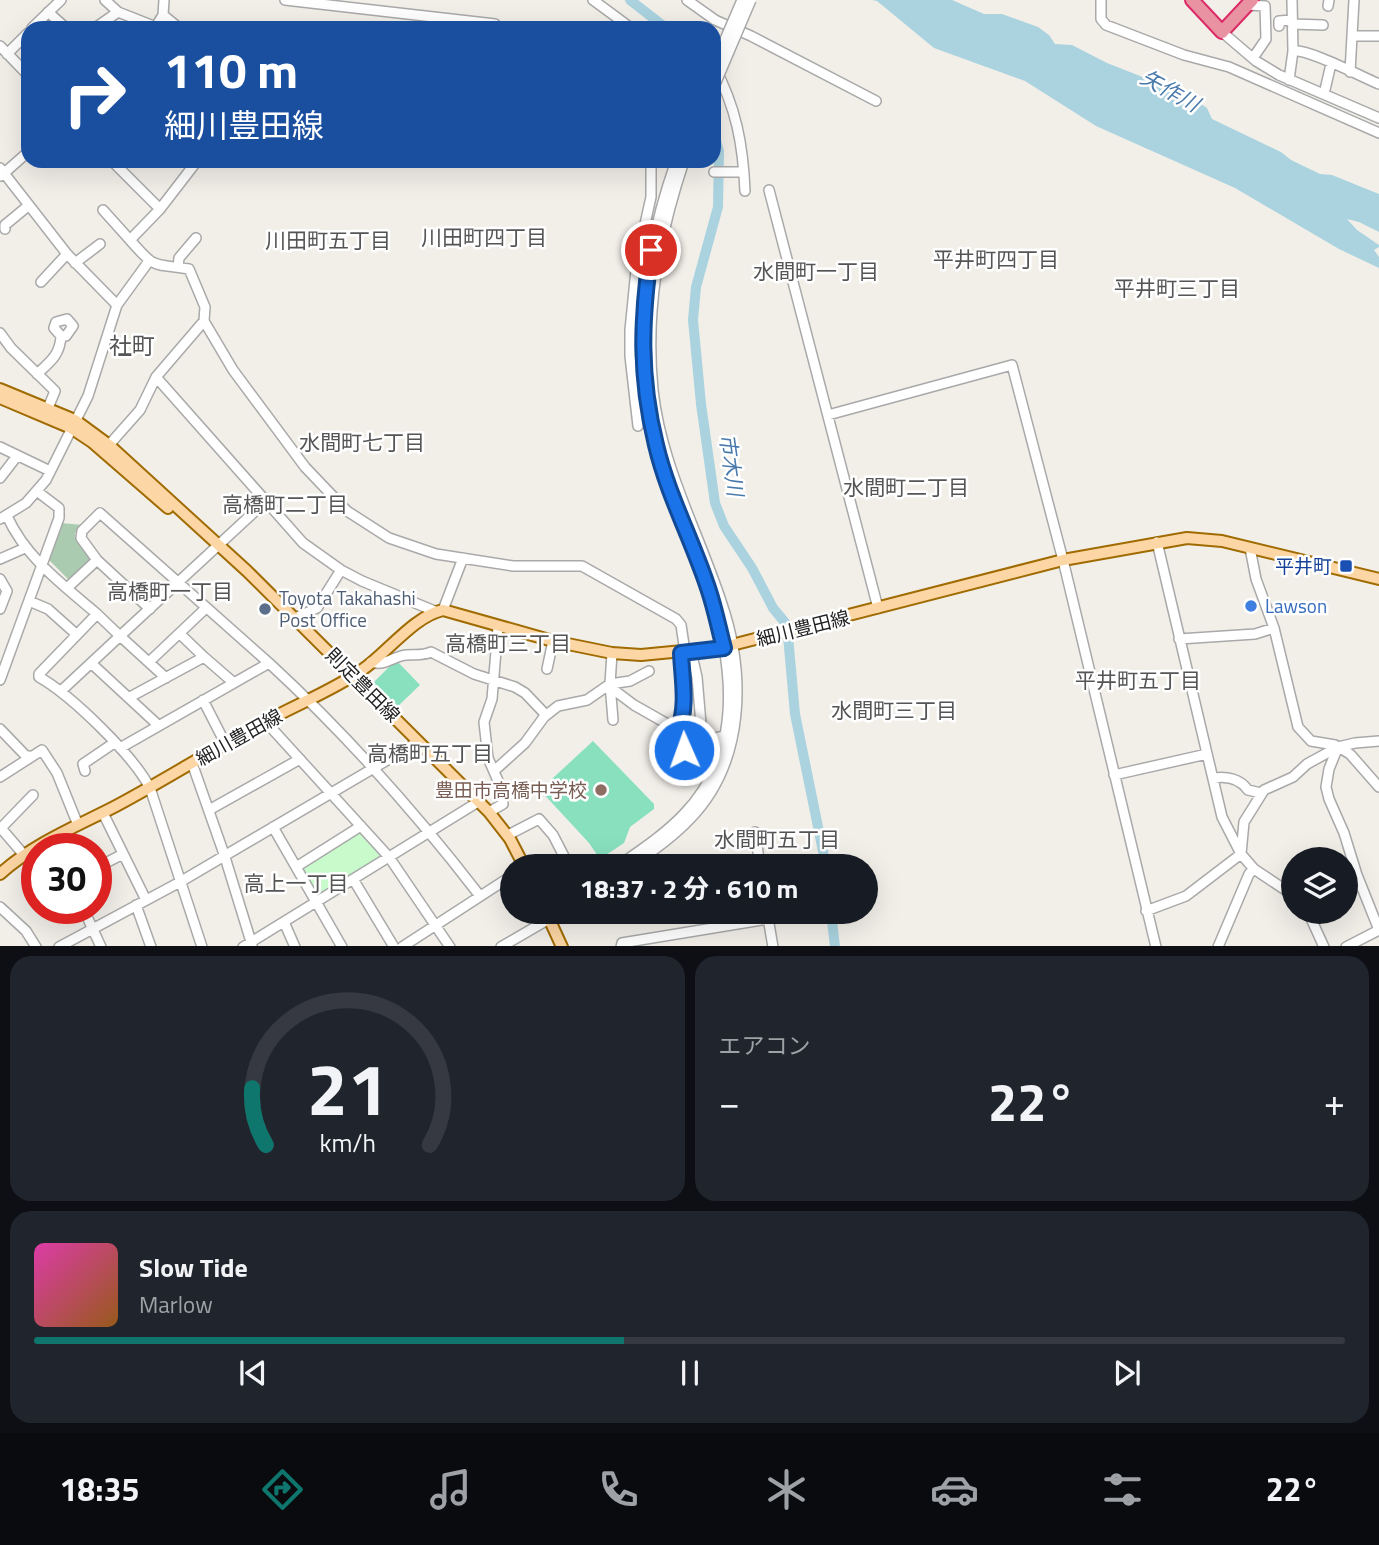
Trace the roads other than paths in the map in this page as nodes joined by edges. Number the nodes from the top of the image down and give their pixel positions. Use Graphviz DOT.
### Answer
graph roads {
  1 [pos="61,0"];
  2 [pos="105,0"];
  3 [pos="164,0"];
  4 [pos="285,0"];
  5 [pos="593,0"];
  6 [pos="687,0"];
  7 [pos="742,0"];
  8 [pos="751,0"];
  9 [pos="1101,0"];
  10 [pos="1192,0"];
  11 [pos="1292,0"];
  12 [pos="1354,0"];
  13 [pos="1249,3"];
  14 [pos="48,12"];
  15 [pos="118,12"];
  16 [pos="163,15"];
  17 [pos="39,21"];
  18 [pos="58,21"];
  19 [pos="105,21"];
  20 [pos="139,21"];
  21 [pos="159,21"];
  22 [pos="170,21"];
  23 [pos="469,21"];
  24 [pos="622,21"];
  25 [pos="710,21"];
  26 [pos="1292,22"];
  27 [pos="1323,25"];
  28 [pos="1279,26"];
  29 [pos="721,27"];
  30 [pos="1222,32"];
  31 [pos="1353,36"];
  32 [pos="1379,36"];
  33 [pos="21,40"];
  34 [pos="0,46"];
  35 [pos="721,50"];
  36 [pos="1293,51"];
  37 [pos="7,54"];
  38 [pos="1253,58"];
  39 [pos="1331,64"];
  40 [pos="21,68"];
  41 [pos="721,71"];
  42 [pos="1350,72"];
  43 [pos="721,80"];
  44 [pos="1289,80"];
  45 [pos="1378,81"];
  46 [pos="1324,94"];
  47 [pos="876,101"];
  48 [pos="1379,118"];
  49 [pos="1379,133"];
  50 [pos="21,157"];
  51 [pos="119,168"];
  52 [pos="192,168"];
  53 [pos="651,168"];
  54 [pos="675,168"];
  55 [pos="682,168"];
  56 [pos="714,172"];
  57 [pos="744,172"];
  58 [pos="1,173"];
  59 [pos="769,190"];
  60 [pos="745,191"];
  61 [pos="29,206"];
  62 [pos="160,209"];
  63 [pos="103,210"];
  64 [pos="5,229"];
  65 [pos="196,238"];
  66 [pos="130,240"];
  67 [pos="100,244"];
  68 [pos="654,250"];
  69 [pos="67,254"];
  70 [pos="149,261"];
  71 [pos="75,263"];
  72 [pos="178,267"];
  73 [pos="41,282"];
  74 [pos="117,305"];
  75 [pos="204,321"];
  76 [pos="0,333"];
  77 [pos="61,336"];
  78 [pos="37,374"];
  79 [pos="156,377"];
  80 [pos="0,389"];
  81 [pos="0,398"];
  82 [pos="48,408"];
  83 [pos="828,415"];
  84 [pos="73,424"];
  85 [pos="638,426"];
  86 [pos="110,445"];
  87 [pos="0,446"];
  88 [pos="18,456"];
  89 [pos="50,471"];
  90 [pos="0,478"];
  91 [pos="38,492"];
  92 [pos="265,502"];
  93 [pos="4,517"];
  94 [pos="1157,542"];
  95 [pos="218,545"];
  96 [pos="25,548"];
  97 [pos="1250,548"];
  98 [pos="463,558"];
  99 [pos="0,559"];
  100 [pos="97,559"];
  101 [pos="1063,560"];
  102 [pos="42,566"];
  103 [pos="341,570"];
  104 [pos="0,579"];
  105 [pos="1379,579"];
  106 [pos="178,583"];
  107 [pos="67,588"];
  108 [pos="29,601"];
  109 [pos="150,608"];
  110 [pos="206,608"];
  111 [pos="878,608"];
  112 [pos="0,609"];
  113 [pos="440,611"];
  114 [pos="97,614"];
  115 [pos="295,618"];
  116 [pos="498,627"];
  117 [pos="1274,628"];
  118 [pos="76,634"];
  119 [pos="180,634"];
  120 [pos="120,636"];
  121 [pos="1179,639"];
  122 [pos="553,641"];
  123 [pos="728,646"];
  124 [pos="686,652"];
  125 [pos="612,653"];
  126 [pos="204,657"];
  127 [pos="149,662"];
  128 [pos="372,662"];
  129 [pos="92,663"];
  130 [pos="269,663"];
  131 [pos="547,670"];
  132 [pos="649,671"];
  133 [pos="353,675"];
  134 [pos="166,678"];
  135 [pos="0,680"];
  136 [pos="495,680"];
  137 [pos="234,683"];
  138 [pos="610,685"];
  139 [pos="61,691"];
  140 [pos="130,697"];
  141 [pos="307,699"];
  142 [pos="203,700"];
  143 [pos="546,715"];
  144 [pos="613,720"];
  145 [pos="265,722"];
  146 [pos="158,724"];
  147 [pos="0,729"];
  148 [pos="678,730"];
  149 [pos="725,736"];
  150 [pos="699,741"];
  151 [pos="1379,741"];
  152 [pos="418,742"];
  153 [pos="225,743"];
  154 [pos="117,746"];
  155 [pos="1338,747"];
  156 [pos="1207,754"];
  157 [pos="29,756"];
  158 [pos="300,759"];
  159 [pos="192,763"];
  160 [pos="372,769"];
  161 [pos="85,771"];
  162 [pos="494,771"];
  163 [pos="1114,775"];
  164 [pos="0,777"];
  165 [pos="1214,778"];
  166 [pos="1379,787"];
  167 [pos="150,788"];
  168 [pos="332,792"];
  169 [pos="1261,793"];
  170 [pos="33,795"];
  171 [pos="478,802"];
  172 [pos="209,810"];
  173 [pos="489,812"];
  174 [pos="103,813"];
  175 [pos="78,825"];
  176 [pos="361,826"];
  177 [pos="273,827"];
  178 [pos="1,828"];
  179 [pos="430,832"];
  180 [pos="755,832"];
  181 [pos="66,833"];
  182 [pos="508,835"];
  183 [pos="1348,847"];
  184 [pos="21,851"];
  185 [pos="123,853"];
  186 [pos="224,854"];
  187 [pos="518,854"];
  188 [pos="563,854"];
  189 [pos="636,854"];
  190 [pos="649,854"];
  191 [pos="758,854"];
  192 [pos="1241,854"];
  193 [pos="21,857"];
  194 [pos="389,857"];
  195 [pos="112,859"];
  196 [pos="296,867"];
  197 [pos="1254,869"];
  198 [pos="0,874"];
  199 [pos="1358,878"];
  200 [pos="353,879"];
  201 [pos="180,882"];
  202 [pos="500,883"];
  203 [pos="1281,887"];
  204 [pos="480,896"];
  205 [pos="146,900"];
  206 [pos="316,903"];
  207 [pos="136,905"];
  208 [pos="1,911"];
  209 [pos="1146,912"];
  210 [pos="284,922"];
  211 [pos="91,924"];
  212 [pos="536,924"];
  213 [pos="552,924"];
  214 [pos="721,924"];
  215 [pos="769,924"];
  216 [pos="1313,924"];
  217 [pos="436,925"];
  218 [pos="93,927"];
  219 [pos="249,945"];
  220 [pos="35,946"];
  221 [pos="61,946"];
  222 [pos="101,946"];
  223 [pos="151,946"];
  224 [pos="202,946"];
  225 [pos="295,946"];
  226 [pos="341,946"];
  227 [pos="393,946"];
  228 [pos="404,946"];
  229 [pos="449,946"];
  230 [pos="503,946"];
  231 [pos="562,946"];
  232 [pos="621,946"];
  233 [pos="773,946"];
  234 [pos="1156,946"];
  235 [pos="1218,946"];
  236 [pos="1324,946"];
  237 [pos="1349,946"];
  1 -- 14 [label="street"];
  2 -- 15 [label="street"];
  3 -- 16 [label="street"];
  4 -- 23 [label="street"];
  5 -- 24 [label="street"];
  6 -- 25 [label="street"];
  7 -- 35 [label="street, bridge"];
  8 -- 41 [label="street, bridge"];
  9 -- 49 [label="street"];
  10 -- 30 [label="highway"];
  11 -- 26 [label="street"];
  12 -- 31 [label="street"];
  13 -- 30 [label="highway"];
  13 -- 38 [label="street"];
  14 -- 17 [label="street"];
  14 -- 18 [label="street"];
  15 -- 19 [label="street"];
  15 -- 20 [label="street"];
  16 -- 21 [label="street"];
  16 -- 22 [label="street"];
  26 -- 27 [label="street"];
  26 -- 28 [label="street"];
  26 -- 36 [label="street"];
  29 -- 47 [label="street"];
  30 -- 38 [label="street"];
  31 -- 32 [label="street"];
  31 -- 42 [label="street"];
  33 -- 37 [label="street"];
  34 -- 37 [label="street"];
  36 -- 39 [label="street"];
  36 -- 44 [label="street"];
  37 -- 40 [label="street"];
  38 -- 44 [label="street"];
  39 -- 42 [label="street"];
  39 -- 46 [label="street"];
  42 -- 45 [label="street"];
  43 -- 57 [label="street"];
  44 -- 46 [label="street"];
  46 -- 48 [label="street"];
  50 -- 58 [label="street"];
  51 -- 62 [label="street"];
  52 -- 62 [label="street"];
  53 -- 85 [label="street"];
  54 -- 68 [label="street"];
  55 -- 68 [label="street"];
  56 -- 57 [label="street"];
  57 -- 60 [label="street"];
  58 -- 61 [label="street"];
  59 -- 83 [label="street"];
  61 -- 64 [label="street"];
  61 -- 69 [label="street"];
  62 -- 66 [label="street"];
  63 -- 66 [label="street"];
  65 -- 72 [label="street"];
  66 -- 70 [label="street"];
  67 -- 71 [label="street"];
  68 -- 123 [label="street"];
  69 -- 71 [label="street"];
  69 -- 73 [label="street"];
  70 -- 72 [label="street"];
  70 -- 74 [label="street"];
  71 -- 74 [label="street"];
  72 -- 75 [label="street"];
  74 -- 84 [label="street"];
  75 -- 79 [label="street"];
  75 -- 98 [label="street"];
  76 -- 78 [label="street"];
  77 -- 78 [label="street"];
  78 -- 82 [label="street"];
  79 -- 86 [label="street"];
  79 -- 92 [label="street"];
  80 -- 82 [label="main road, 則定豊田線"];
  81 -- 84 [label="main road, 則定豊田線"];
  82 -- 84 [label="main road, 則定豊田線"];
  83 -- 101 [label="street"];
  83 -- 111 [label="street"];
  84 -- 86 [label="main road, 則定豊田線"];
  84 -- 89 [label="street"];
  84 -- 95 [label="main road, 則定豊田線"];
  86 -- 95 [label="main road, 則定豊田線"];
  87 -- 88 [label="street"];
  88 -- 89 [label="street"];
  88 -- 90 [label="street"];
  89 -- 91 [label="street"];
  91 -- 93 [label="street"];
  91 -- 102 [label="street"];
  92 -- 95 [label="street"];
  92 -- 103 [label="street"];
  93 -- 96 [label="street"];
  94 -- 97 [label="main road, 細川豊田線"];
  94 -- 101 [label="main road, 細川豊田線"];
  94 -- 121 [label="street"];
  95 -- 106 [label="street"];
  95 -- 115 [label="main road, 則定豊田線"];
  96 -- 99 [label="street"];
  96 -- 102 [label="street"];
  97 -- 105 [label="main road, 細川豊田線"];
  97 -- 117 [label="street"];
  98 -- 113 [label="street"];
  98 -- 124 [label="street"];
  100 -- 106 [label="street"];
  100 -- 107 [label="street"];
  100 -- 109 [label="street"];
  101 -- 111 [label="main road, 細川豊田線"];
  101 -- 163 [label="street"];
  102 -- 107 [label="street"];
  102 -- 108 [label="street"];
  103 -- 113 [label="street"];
  103 -- 115 [label="street"];
  104 -- 112 [label="street"];
  106 -- 109 [label="street"];
  106 -- 110 [label="street"];
  107 -- 114 [label="street"];
  108 -- 118 [label="street"];
  108 -- 135 [label="street"];
  109 -- 120 [label="street"];
  110 -- 119 [label="street"];
  110 -- 130 [label="street"];
  111 -- 123 [label="main road, 細川豊田線"];
  113 -- 116 [label="main road, 細川豊田線"];
  113 -- 128 [label="main road, 細川豊田線"];
  114 -- 118 [label="street"];
  114 -- 120 [label="street"];
  115 -- 133 [label="main road, 則定豊田線"];
  116 -- 122 [label="main road, 細川豊田線"];
  116 -- 136 [label="street"];
  117 -- 121 [label="street"];
  117 -- 155 [label="street"];
  118 -- 139 [label="street"];
  119 -- 126 [label="street"];
  119 -- 127 [label="street"];
  120 -- 127 [label="street"];
  120 -- 129 [label="street"];
  121 -- 156 [label="street"];
  122 -- 125 [label="main road, 細川豊田線"];
  122 -- 131 [label="street"];
  123 -- 124 [label="main road, 細川豊田線"];
  123 -- 149 [label="street"];
  123 -- 190 [label="street"];
  124 -- 125 [label="main road, 細川豊田線"];
  124 -- 148 [label="street"];
  124 -- 150 [label="street"];
  125 -- 138 [label="street"];
  126 -- 134 [label="street"];
  126 -- 137 [label="street"];
  127 -- 134 [label="street"];
  128 -- 133 [label="main road, 細川豊田線"];
  128 -- 136 [label="street"];
  129 -- 139 [label="street"];
  129 -- 140 [label="street"];
  130 -- 137 [label="street"];
  130 -- 141 [label="street"];
  132 -- 138 [label="street"];
  133 -- 141 [label="main road, 細川豊田線"];
  133 -- 152 [label="main road, 則定豊田線"];
  134 -- 140 [label="street"];
  136 -- 143 [label="street"];
  136 -- 162 [label="street"];
  137 -- 142 [label="street"];
  138 -- 143 [label="street"];
  138 -- 144 [label="street"];
  138 -- 148 [label="street"];
  139 -- 154 [label="street"];
  140 -- 146 [label="street"];
  141 -- 145 [label="main road, 細川豊田線"];
  141 -- 160 [label="street"];
  142 -- 146 [label="street"];
  142 -- 153 [label="street"];
  143 -- 162 [label="street"];
  145 -- 153 [label="main road, 細川豊田線"];
  145 -- 158 [label="street"];
  146 -- 154 [label="street"];
  147 -- 157 [label="street"];
  148 -- 150 [label="street"];
  149 -- 150 [label="street"];
  149 -- 189 [label="street"];
  151 -- 155 [label="street"];
  152 -- 160 [label="street"];
  152 -- 171 [label="main road, 則定豊田線"];
  153 -- 159 [label="main road, 細川豊田線"];
  154 -- 161 [label="street"];
  154 -- 167 [label="street"];
  155 -- 166 [label="street"];
  155 -- 169 [label="street"];
  155 -- 183 [label="street"];
  156 -- 163 [label="street"];
  156 -- 165 [label="street"];
  157 -- 164 [label="street"];
  157 -- 175 [label="street"];
  158 -- 168 [label="street"];
  158 -- 172 [label="street"];
  159 -- 167 [label="main road, 細川豊田線"];
  159 -- 172 [label="street"];
  160 -- 168 [label="street"];
  160 -- 179 [label="street"];
  162 -- 173 [label="street"];
  163 -- 209 [label="street"];
  165 -- 169 [label="street"];
  165 -- 192 [label="street"];
  167 -- 174 [label="main road, 細川豊田線"];
  167 -- 201 [label="street"];
  168 -- 176 [label="street"];
  168 -- 177 [label="street"];
  169 -- 192 [label="street"];
  170 -- 178 [label="street"];
  171 -- 173 [label="main road, 則定豊田線"];
  171 -- 179 [label="street"];
  172 -- 186 [label="street"];
  173 -- 182 [label="main road, 則定豊田線"];
  174 -- 175 [label="main road, 細川豊田線"];
  174 -- 185 [label="street"];
  175 -- 181 [label="main road, 細川豊田線"];
  176 -- 194 [label="street"];
  176 -- 196 [label="street"];
  177 -- 186 [label="street"];
  177 -- 196 [label="street"];
  178 -- 184 [label="street"];
  179 -- 194 [label="street"];
  179 -- 204 [label="street"];
  180 -- 191 [label="street"];
  182 -- 187 [label="main road, 則定豊田線"];
  182 -- 188 [label="street"];
  185 -- 195 [label="street"];
  185 -- 205 [label="street"];
  186 -- 201 [label="street"];
  186 -- 219 [label="street"];
  192 -- 197 [label="street"];
  192 -- 209 [label="street"];
  193 -- 198 [label="main road, 細川豊田線"];
  194 -- 200 [label="street"];
  194 -- 217 [label="street"];
  196 -- 206 [label="street"];
  197 -- 203 [label="street"];
  197 -- 235 [label="street"];
  199 -- 237 [label="street"];
  200 -- 206 [label="street"];
  200 -- 227 [label="street"];
  201 -- 205 [label="street"];
  201 -- 224 [label="street"];
  202 -- 204 [label="street"];
  204 -- 217 [label="street"];
  205 -- 207 [label="street"];
  206 -- 210 [label="street"];
  206 -- 226 [label="street"];
  207 -- 218 [label="street"];
  207 -- 223 [label="street"];
  208 -- 220 [label="street"];
  209 -- 234 [label="street"];
  210 -- 219 [label="street"];
  210 -- 225 [label="street"];
  211 -- 218 [label="street"];
  212 -- 230 [label="street"];
  213 -- 231 [label="main road"];
  214 -- 232 [label="street"];
  215 -- 233 [label="street"];
  216 -- 236 [label="street"];
  217 -- 228 [label="street"];
  217 -- 229 [label="street"];
  218 -- 221 [label="street"];
  218 -- 222 [label="street"];
}
